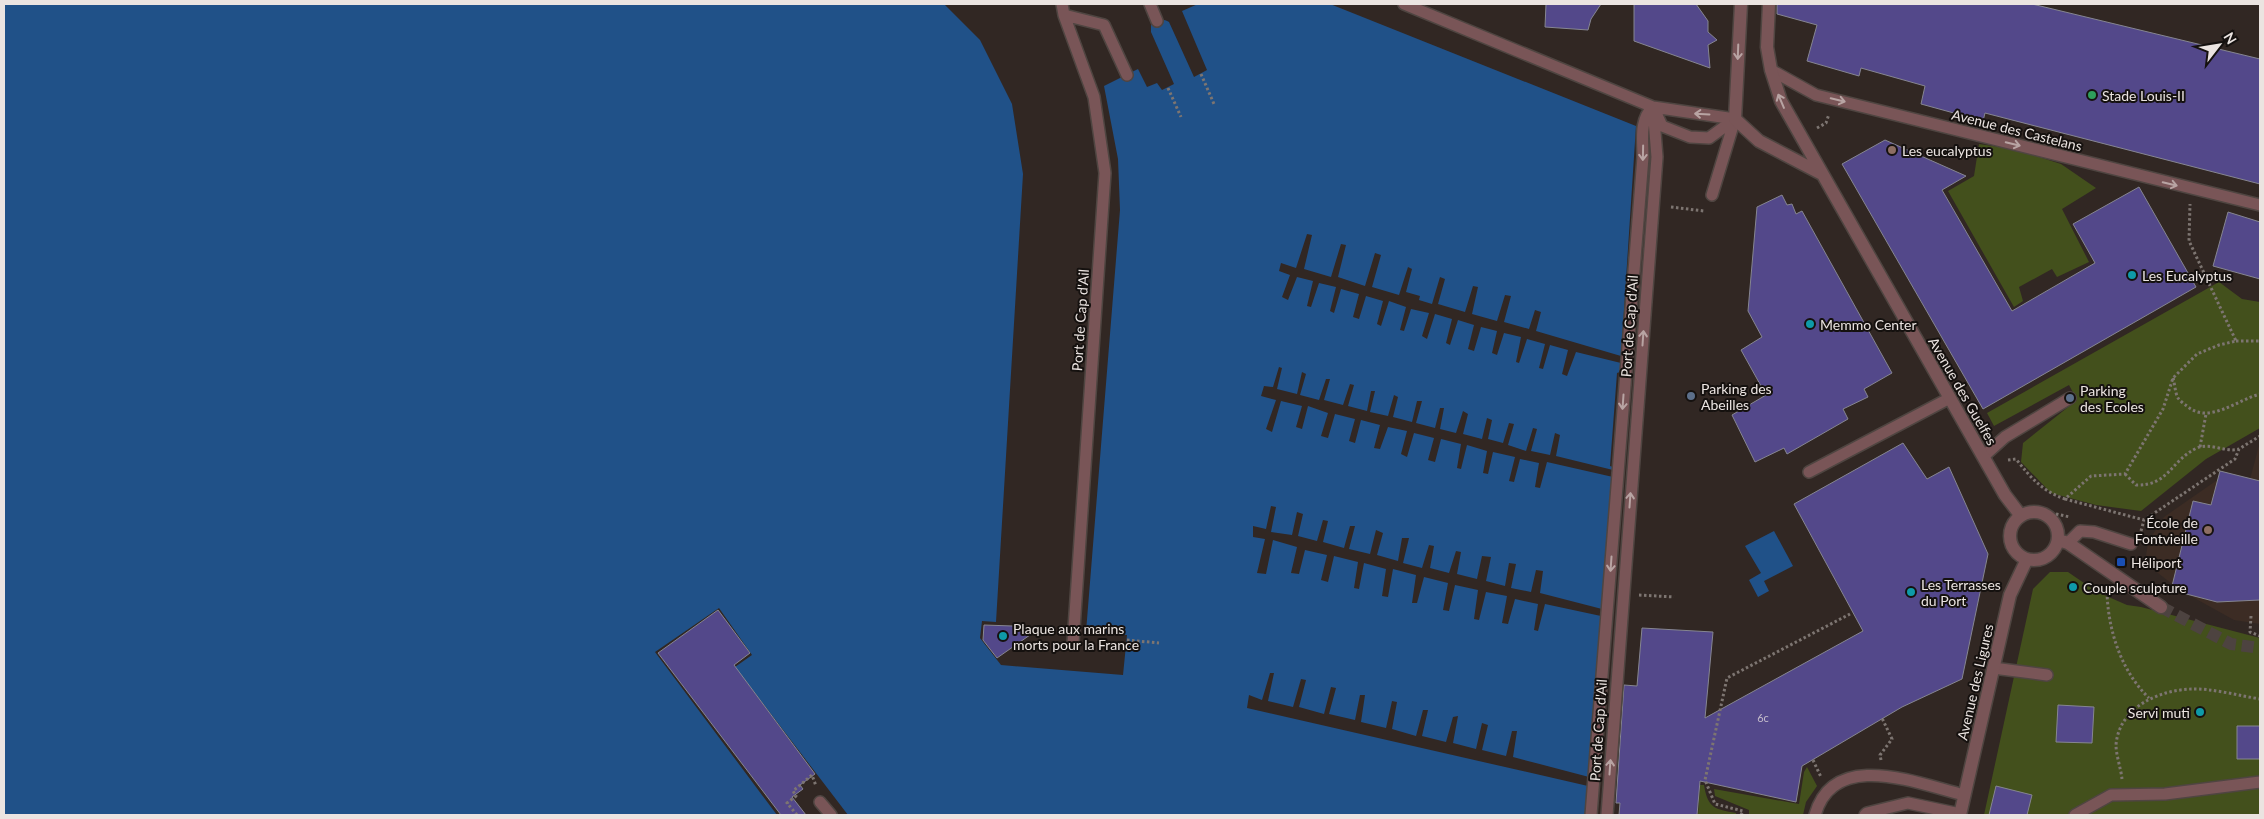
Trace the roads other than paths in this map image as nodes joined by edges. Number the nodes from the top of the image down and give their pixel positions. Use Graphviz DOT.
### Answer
graph roads {
  1 [pos="1150,4"];
  2 [pos="1404,4"];
  3 [pos="1740,4"];
  4 [pos="1769,4"];
  5 [pos="1063,9"];
  6 [pos="1156,21"];
  7 [pos="1770,70"];
  8 [pos="1126,75"];
  9 [pos="1653,107"];
  10 [pos="1735,119"];
  11 [pos="1822,174"];
  12 [pos="1712,194"];
  13 [pos="2260,206"];
  14 [pos="1950,398"];
  15 [pos="2070,398"];
  16 [pos="1984,456"];
  17 [pos="1809,472"];
  18 [pos="2021,516"];
  19 [pos="2063,541"];
  20 [pos="2131,544"];
  21 [pos="2027,559"];
  22 [pos="2161,607"];
  23 [pos="1073,643"];
  24 [pos="1993,668"];
  25 [pos="2047,675"];
  26 [pos="2260,782"];
  27 [pos="1964,795"];
  28 [pos="820,802"];
  29 [pos="831,815"];
  30 [pos="1591,815"];
  31 [pos="1607,815"];
  32 [pos="1815,815"];
  33 [pos="1865,815"];
  34 [pos="1960,815"];
  35 [pos="2075,815"];
  1 -- 6 [label="lane"];
  2 -- 9 [label="lane"];
  3 -- 10 [label="street, one-way"];
  4 -- 7 [label="street"];
  5 -- 8 [label="lane"];
  5 -- 23 [label="lane, Port de Cap d'Ail"];
  11 -- 7 [label="street, one-way"];
  7 -- 13 [label="lane, Avenue des Castelans, one-way"];
  10 -- 9 [label="lane, one-way"];
  9 -- 10 [label="lane"];
  9 -- 30 [label="lane, one-way"];
  31 -- 9 [label="lane, Port de Cap d'Ail, one-way"];
  10 -- 11 [label="street"];
  10 -- 12 [label="lane"];
  11 -- 14 [label="street, Avenue des Guelfes"];
  14 -- 16 [label="street, Avenue des Guelfes"];
  14 -- 17 [label="lane"];
  15 -- 16 [label="lane"];
  16 -- 18 [label="street, Avenue des Guelfes"];
  18 -- 19 [label="street"];
  18 -- 21 [label="street"];
  19 -- 20 [label="lane"];
  19 -- 21 [label="street"];
  19 -- 22 [label="street"];
  21 -- 24 [label="street, Avenue des Ligures"];
  24 -- 25 [label="lane"];
  24 -- 27 [label="street, Avenue des Ligures"];
  26 -- 35 [label="lane"];
  27 -- 32 [label="lane"];
  27 -- 34 [label="street, Avenue des Ligures"];
  28 -- 29 [label="lane"];
  33 -- 34 [label="lane"];
}
